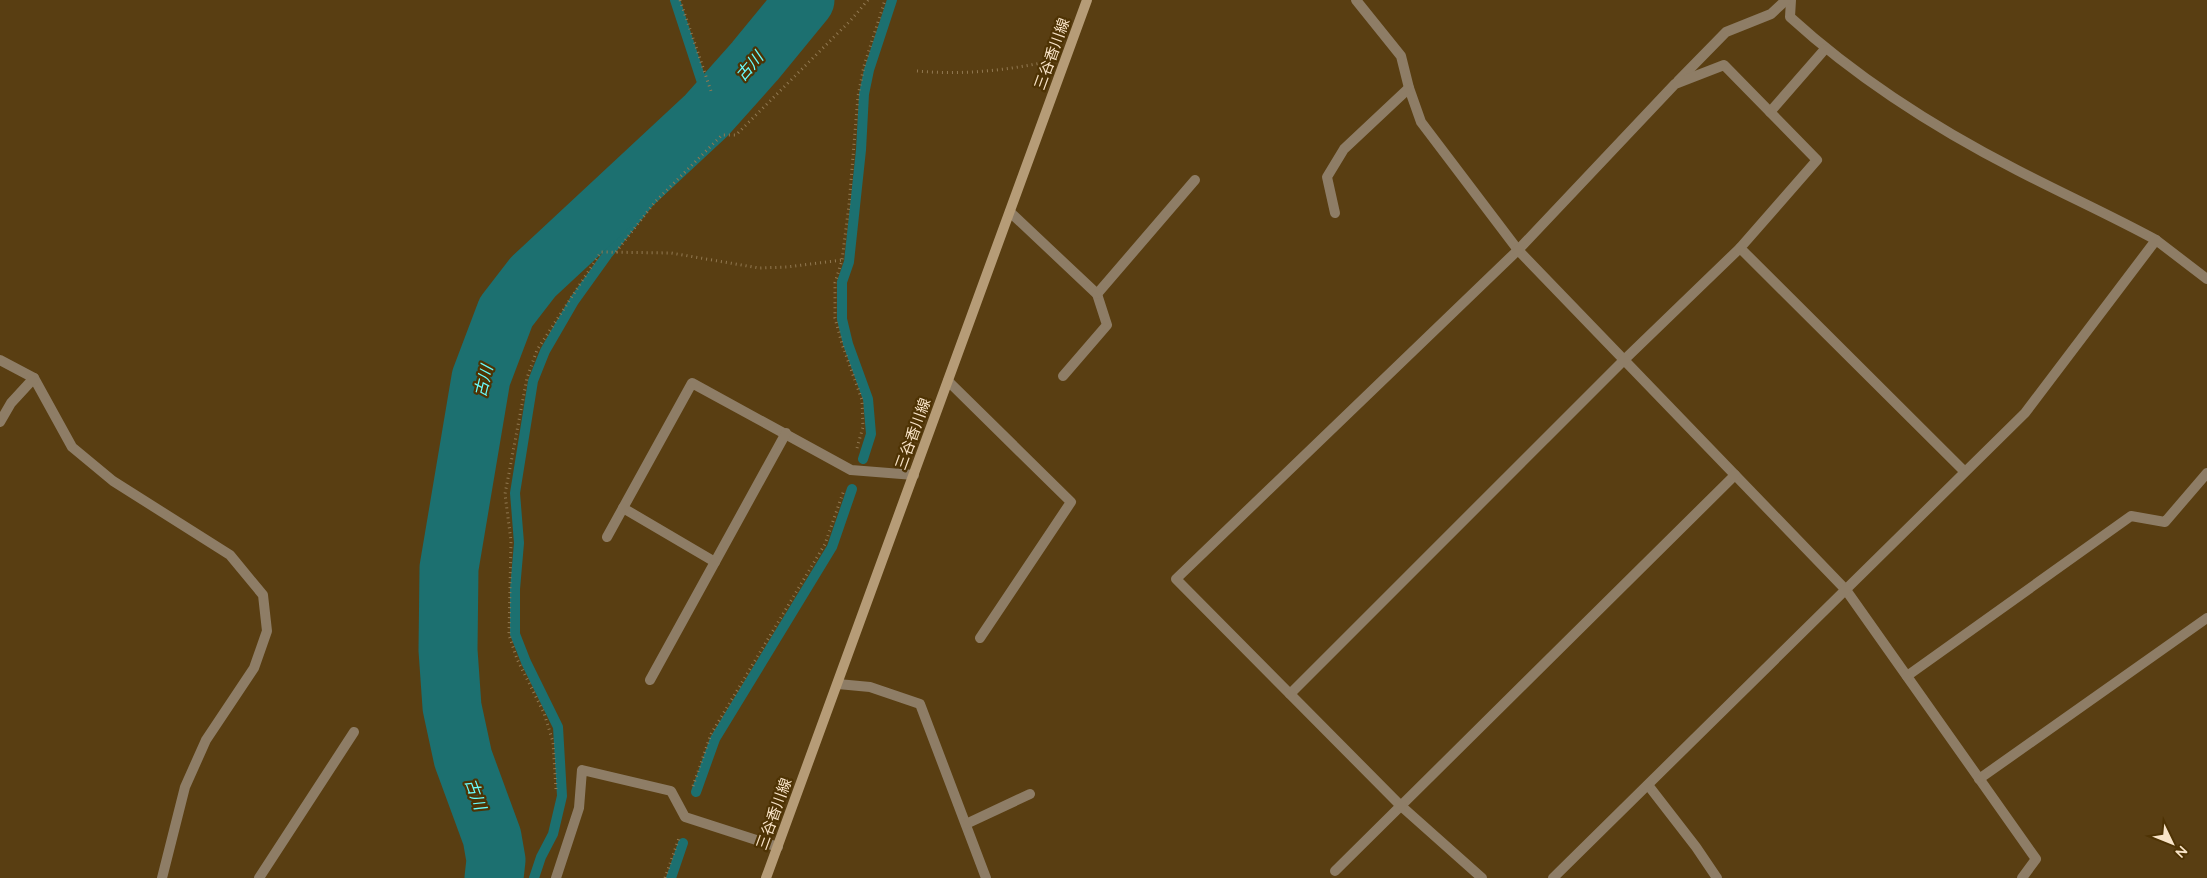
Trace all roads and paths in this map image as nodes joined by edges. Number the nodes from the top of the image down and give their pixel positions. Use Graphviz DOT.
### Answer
graph roads {
  1 [pos="680,0"];
  2 [pos="868,0"];
  3 [pos="1087,0"];
  4 [pos="1786,0"];
  5 [pos="1791,0"];
  6 [pos="1359,1"];
  7 [pos="1825,49"];
  8 [pos="1064,62"];
  9 [pos="917,71"];
  10 [pos="1675,84"];
  11 [pos="1409,88"];
  12 [pos="712,94"];
  13 [pos="1770,112"];
  14 [pos="1195,180"];
  15 [pos="1010,212"];
  16 [pos="1335,212"];
  17 [pos="2156,240"];
  18 [pos="1740,248"];
  19 [pos="1518,250"];
  20 [pos="616,252"];
  21 [pos="842,260"];
  22 [pos="2207,280"];
  23 [pos="1097,294"];
  24 [pos="0,360"];
  25 [pos="1624,360"];
  26 [pos="1063,376"];
  27 [pos="34,378"];
  28 [pos="948,381"];
  29 [pos="0,422"];
  30 [pos="786,433"];
  31 [pos="1964,471"];
  32 [pos="2207,473"];
  33 [pos="914,475"];
  34 [pos="1735,475"];
  35 [pos="623,508"];
  36 [pos="607,537"];
  37 [pos="716,562"];
  38 [pos="1846,590"];
  39 [pos="2207,618"];
  40 [pos="980,638"];
  41 [pos="1907,676"];
  42 [pos="650,680"];
  43 [pos="838,684"];
  44 [pos="1290,694"];
  45 [pos="354,732"];
  46 [pos="1980,779"];
  47 [pos="1648,785"];
  48 [pos="1030,794"];
  49 [pos="557,797"];
  50 [pos="1400,805"];
  51 [pos="966,824"];
  52 [pos="778,847"];
  53 [pos="1335,871"];
  54 [pos="162,878"];
  55 [pos="259,878"];
  56 [pos="556,878"];
  57 [pos="766,878"];
  58 [pos="986,878"];
  59 [pos="1482,878"];
  60 [pos="1553,878"];
  61 [pos="1717,878"];
  62 [pos="2022,878"];
  1 -- 12 [label="path"];
  2 -- 20 [label="path"];
  3 -- 8 [label="main road, 三谷香川線"];
  4 -- 10 [label="street"];
  5 -- 7 [label="street"];
  6 -- 11 [label="street"];
  7 -- 13 [label="street"];
  7 -- 17 [label="street"];
  8 -- 9 [label="path"];
  8 -- 15 [label="main road, 三谷香川線"];
  10 -- 13 [label="street"];
  10 -- 19 [label="street"];
  11 -- 16 [label="street"];
  11 -- 19 [label="street"];
  13 -- 18 [label="street"];
  14 -- 23 [label="street"];
  15 -- 23 [label="street"];
  15 -- 28 [label="main road, 三谷香川線"];
  17 -- 22 [label="street"];
  17 -- 31 [label="street"];
  18 -- 25 [label="street"];
  18 -- 31 [label="street"];
  19 -- 25 [label="street"];
  19 -- 44 [label="street"];
  20 -- 21 [label="path"];
  20 -- 49 [label="path"];
  23 -- 26 [label="street"];
  24 -- 27 [label="street"];
  25 -- 34 [label="street"];
  25 -- 44 [label="street"];
  27 -- 29 [label="street"];
  27 -- 54 [label="street"];
  28 -- 33 [label="main road, 三谷香川線"];
  28 -- 40 [label="street"];
  30 -- 33 [label="street"];
  30 -- 35 [label="street"];
  30 -- 37 [label="street"];
  31 -- 38 [label="street"];
  32 -- 41 [label="street"];
  33 -- 43 [label="main road, 三谷香川線"];
  34 -- 38 [label="street"];
  34 -- 50 [label="street"];
  35 -- 36 [label="street"];
  35 -- 37 [label="street"];
  37 -- 42 [label="street"];
  38 -- 41 [label="street"];
  38 -- 47 [label="street"];
  39 -- 46 [label="street"];
  41 -- 46 [label="street"];
  43 -- 51 [label="street"];
  43 -- 52 [label="main road, 三谷香川線"];
  44 -- 50 [label="street"];
  45 -- 55 [label="street"];
  46 -- 62 [label="street"];
  47 -- 60 [label="street"];
  47 -- 61 [label="street"];
  48 -- 51 [label="street"];
  50 -- 53 [label="street"];
  50 -- 59 [label="street"];
  51 -- 58 [label="street"];
  52 -- 56 [label="street"];
  52 -- 57 [label="main road, 三谷香川線"];
}
